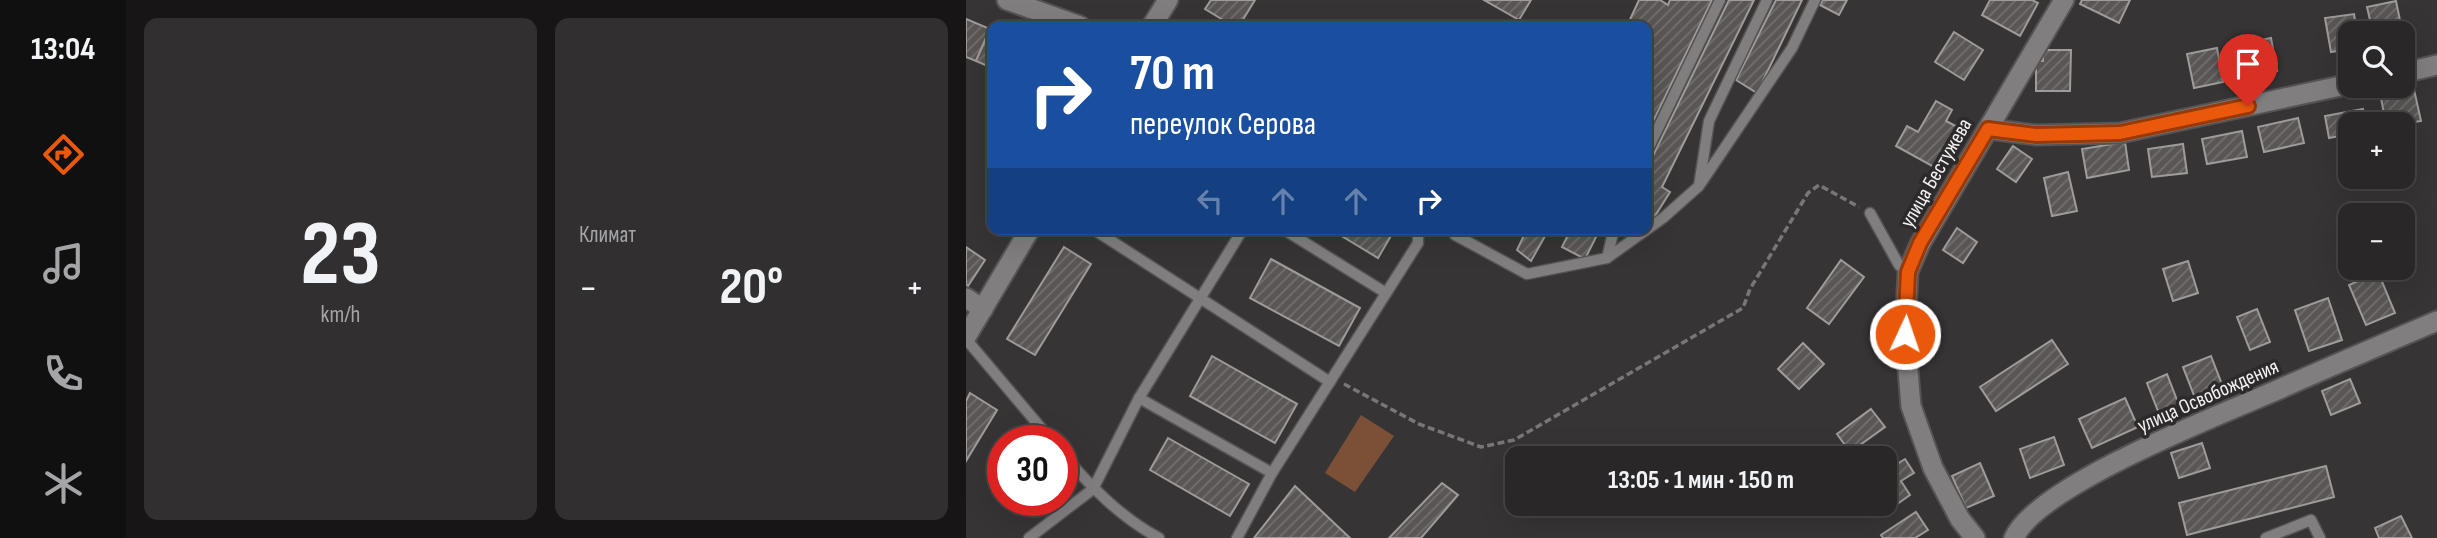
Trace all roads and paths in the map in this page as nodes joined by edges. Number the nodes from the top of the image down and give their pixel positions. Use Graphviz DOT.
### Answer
graph roads {
  1 [pos="1007,0"];
  2 [pos="1168,0"];
  3 [pos="1720,0"];
  4 [pos="1767,0"];
  5 [pos="1815,0"];
  6 [pos="2064,0"];
  7 [pos="1066,21"];
  8 [pos="1155,21"];
  9 [pos="2437,65"];
  10 [pos="2415,70"];
  11 [pos="2338,87"];
  12 [pos="1988,129"];
  13 [pos="1652,141"];
  14 [pos="1699,186"];
  15 [pos="1870,213"];
  16 [pos="1652,226"];
  17 [pos="1027,235"];
  18 [pos="1102,235"];
  19 [pos="1239,235"];
  20 [pos="1293,235"];
  21 [pos="1418,235"];
  22 [pos="1455,235"];
  23 [pos="1613,235"];
  24 [pos="1640,235"];
  25 [pos="1608,258"];
  26 [pos="1908,272"];
  27 [pos="1386,293"];
  28 [pos="966,298"];
  29 [pos="1201,298"];
  30 [pos="984,309"];
  31 [pos="2437,321"];
  32 [pos="966,338"];
  33 [pos="1331,379"];
  34 [pos="1139,398"];
  35 [pos="1039,425"];
  36 [pos="1078,472"];
  37 [pos="1272,473"];
  38 [pos="1093,489"];
  39 [pos="1140,533"];
  40 [pos="1029,538"];
  41 [pos="1158,538"];
  42 [pos="1237,538"];
  43 [pos="1975,538"];
  44 [pos="2014,538"];
  45 [pos="2266,538"];
  46 [pos="2320,538"];
  1 -- 7 [label="street"];
  2 -- 8 [label="street"];
  3 -- 13 [label="lane"];
  4 -- 14 [label="lane"];
  5 -- 14 [label="lane"];
  6 -- 12 [label="street, улица Бестужева"];
  9 -- 10 [label="street"];
  11 -- 12 [label="street"];
  12 -- 26 [label="street, улица Бестужева"];
  14 -- 16 [label="lane"];
  15 -- 26 [label="lane"];
  15 -- 33 [label="path"];
  17 -- 30 [label="street"];
  18 -- 29 [label="lane"];
  19 -- 29 [label="lane"];
  20 -- 27 [label="lane"];
  21 -- 27 [label="lane"];
  22 -- 25 [label="lane"];
  23 -- 25 [label="lane"];
  24 -- 25 [label="lane"];
  26 -- 43 [label="street, улица Бестужева"];
  27 -- 33 [label="lane"];
  28 -- 30 [label="street"];
  29 -- 33 [label="lane"];
  29 -- 34 [label="lane"];
  30 -- 32 [label="street"];
  31 -- 44 [label="street, улица Освобождения"];
  32 -- 35 [label="lane"];
  33 -- 37 [label="lane"];
  34 -- 37 [label="lane"];
  34 -- 38 [label="lane"];
  36 -- 38 [label="lane"];
  37 -- 42 [label="lane"];
  38 -- 39 [label="lane"];
  38 -- 40 [label="lane"];
  39 -- 41 [label="lane"];
  45 -- 46 [label="lane"];
}
